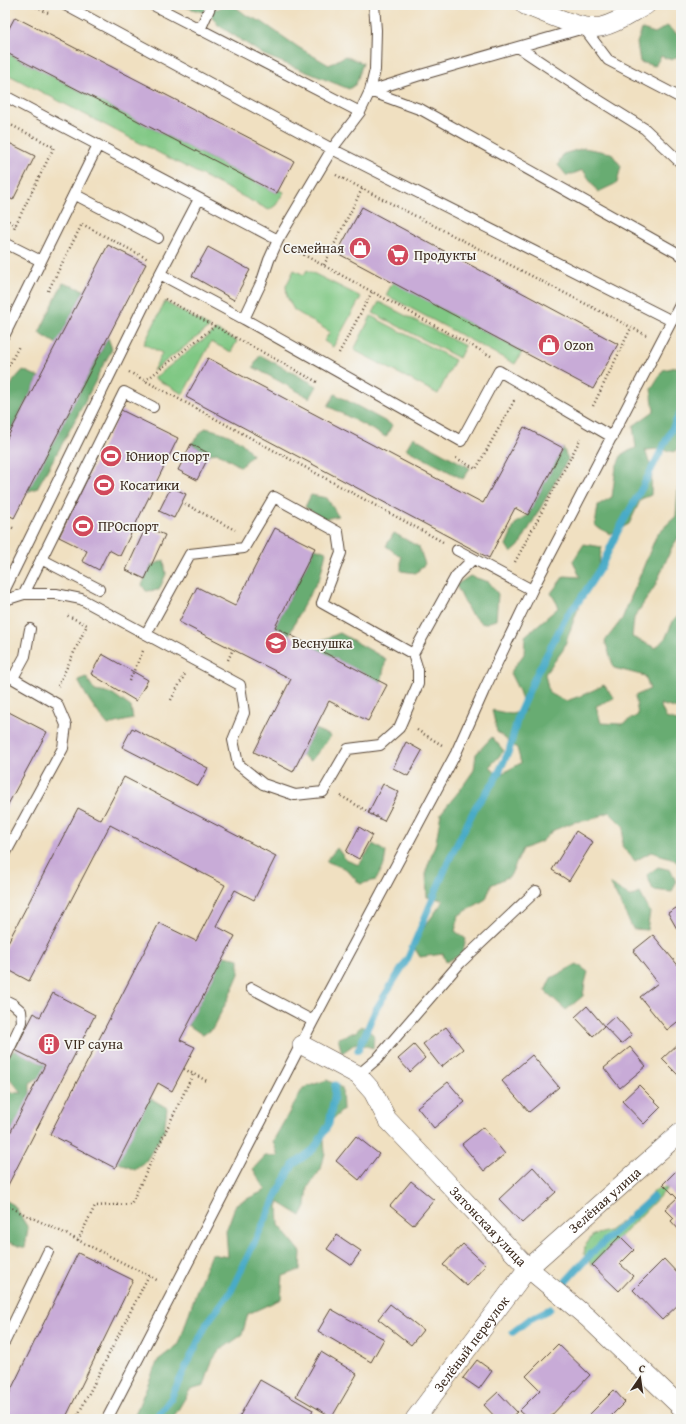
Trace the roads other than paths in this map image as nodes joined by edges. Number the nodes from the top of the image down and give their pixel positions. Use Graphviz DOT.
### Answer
graph roads {
  1 [pos="65,5"];
  2 [pos="153,5"];
  3 [pos="212,5"];
  4 [pos="374,5"];
  5 [pos="525,5"];
  6 [pos="646,5"];
  7 [pos="584,28"];
  8 [pos="200,30"];
  9 [pos="518,47"];
  10 [pos="370,91"];
  11 [pos="5,96"];
  12 [pos="681,98"];
  13 [pos="360,112"];
  14 [pos="98,145"];
  15 [pos="332,149"];
  16 [pos="681,163"];
  17 [pos="74,194"];
  18 [pos="199,200"];
  19 [pos="158,238"];
  20 [pos="278,240"];
  21 [pos="6,244"];
  22 [pos="681,255"];
  23 [pos="41,261"];
  24 [pos="162,270"];
  25 [pos="681,304"];
  26 [pos="244,319"];
  27 [pos="672,322"];
  28 [pos="5,334"];
  29 [pos="153,407"];
  30 [pos="612,437"];
  31 [pos="457,550"];
  32 [pos="41,559"];
  33 [pos="473,559"];
  34 [pos="5,589"];
  35 [pos="100,589"];
  36 [pos="532,590"];
  37 [pos="24,594"];
  38 [pos="5,600"];
  39 [pos="30,630"];
  40 [pos="148,635"];
  41 [pos="413,654"];
  42 [pos="9,676"];
  43 [pos="5,854"];
  44 [pos="536,891"];
  45 [pos="251,988"];
  46 [pos="5,1000"];
  47 [pos="313,1021"];
  48 [pos="302,1045"];
  49 [pos="5,1058"];
  50 [pos="358,1074"];
  51 [pos="681,1132"];
  52 [pos="48,1252"];
  53 [pos="528,1268"];
  54 [pos="5,1341"];
  55 [pos="681,1407"];
  56 [pos="106,1419"];
  57 [pos="415,1419"];
  1 -- 15 [label="lane"];
  2 -- 8 [label="lane"];
  3 -- 8 [label="lane"];
  4 -- 10 [label="lane"];
  5 -- 7 [label="street"];
  6 -- 7 [label="street"];
  7 -- 9 [label="lane"];
  7 -- 12 [label="lane"];
  8 -- 13 [label="lane"];
  9 -- 10 [label="lane"];
  9 -- 16 [label="lane"];
  10 -- 13 [label="lane"];
  10 -- 22 [label="lane"];
  11 -- 14 [label="lane"];
  13 -- 15 [label="lane"];
  14 -- 17 [label="lane"];
  14 -- 18 [label="lane"];
  15 -- 20 [label="lane"];
  15 -- 27 [label="lane"];
  17 -- 19 [label="lane"];
  17 -- 23 [label="lane"];
  18 -- 20 [label="lane"];
  18 -- 24 [label="lane"];
  20 -- 26 [label="lane"];
  21 -- 23 [label="lane"];
  23 -- 28 [label="lane"];
  24 -- 26 [label="lane"];
  24 -- 34 [label="lane"];
  25 -- 27 [label="lane"];
  26 -- 30 [label="lane"];
  27 -- 30 [label="lane"];
  29 -- 32 [label="lane"];
  30 -- 36 [label="lane"];
  31 -- 33 [label="lane"];
  32 -- 35 [label="lane"];
  32 -- 37 [label="lane"];
  33 -- 36 [label="lane"];
  33 -- 41 [label="lane"];
  36 -- 47 [label="lane"];
  37 -- 38 [label="lane"];
  37 -- 40 [label="lane"];
  39 -- 42 [label="lane"];
  40 -- 41 [label="lane"];
  40 -- 41 [label="lane"];
  42 -- 43 [label="lane"];
  44 -- 50 [label="lane"];
  45 -- 47 [label="lane"];
  46 -- 49 [label="lane"];
  47 -- 48 [label="lane"];
  48 -- 50 [label="street, Затонская улица"];
  48 -- 56 [label="lane"];
  50 -- 53 [label="street, Затонская улица"];
  51 -- 53 [label="street, Зелёная улица"];
  52 -- 54 [label="lane"];
  53 -- 55 [label="street, Затонская улица"];
  53 -- 57 [label="street, Зелёный переулок"];
}
